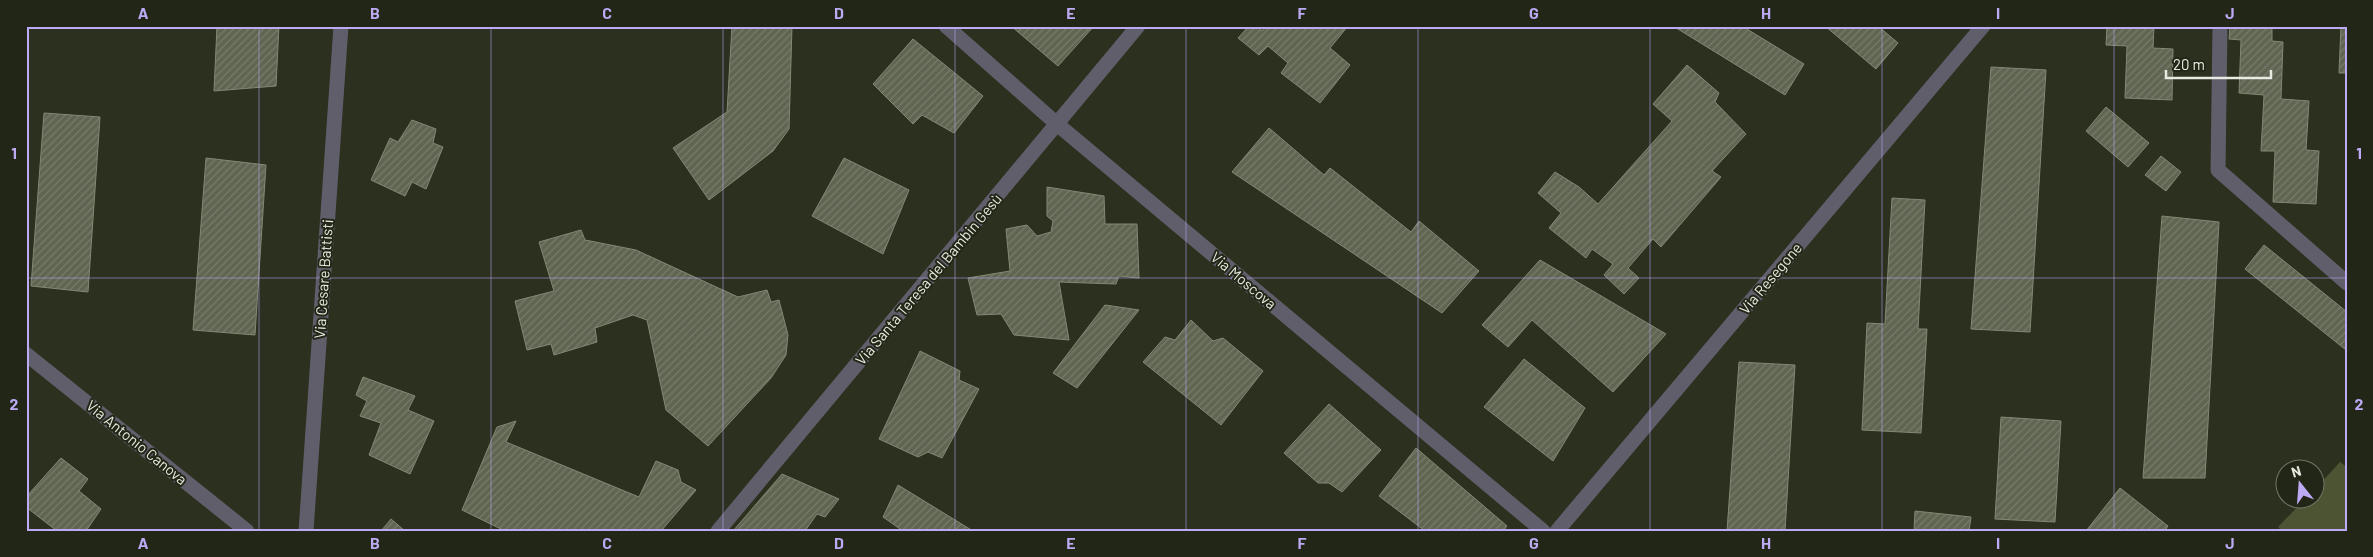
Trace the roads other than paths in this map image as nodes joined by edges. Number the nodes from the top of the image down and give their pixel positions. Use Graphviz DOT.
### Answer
graph roads {
  1 [pos="341,26"];
  2 [pos="946,26"];
  3 [pos="1138,26"];
  4 [pos="1982,26"];
  5 [pos="2220,26"];
  6 [pos="1057,124"];
  7 [pos="2347,283"];
  8 [pos="26,354"];
  9 [pos="247,531"];
  10 [pos="306,531"];
  11 [pos="718,531"];
  12 [pos="1543,531"];
  13 [pos="1557,531"];
  1 -- 10 [label="street, Via Cesare Battisti"];
  2 -- 6 [label="street, Via Moscova"];
  3 -- 6 [label="street, Via Santa Teresa del Bambin Gesù"];
  4 -- 13 [label="street, Via Resegone"];
  5 -- 7 [label="street"];
  6 -- 11 [label="street, Via Santa Teresa del Bambin Gesù"];
  6 -- 12 [label="street, Via Moscova"];
  8 -- 9 [label="street, Via Antonio Canova"];
}
